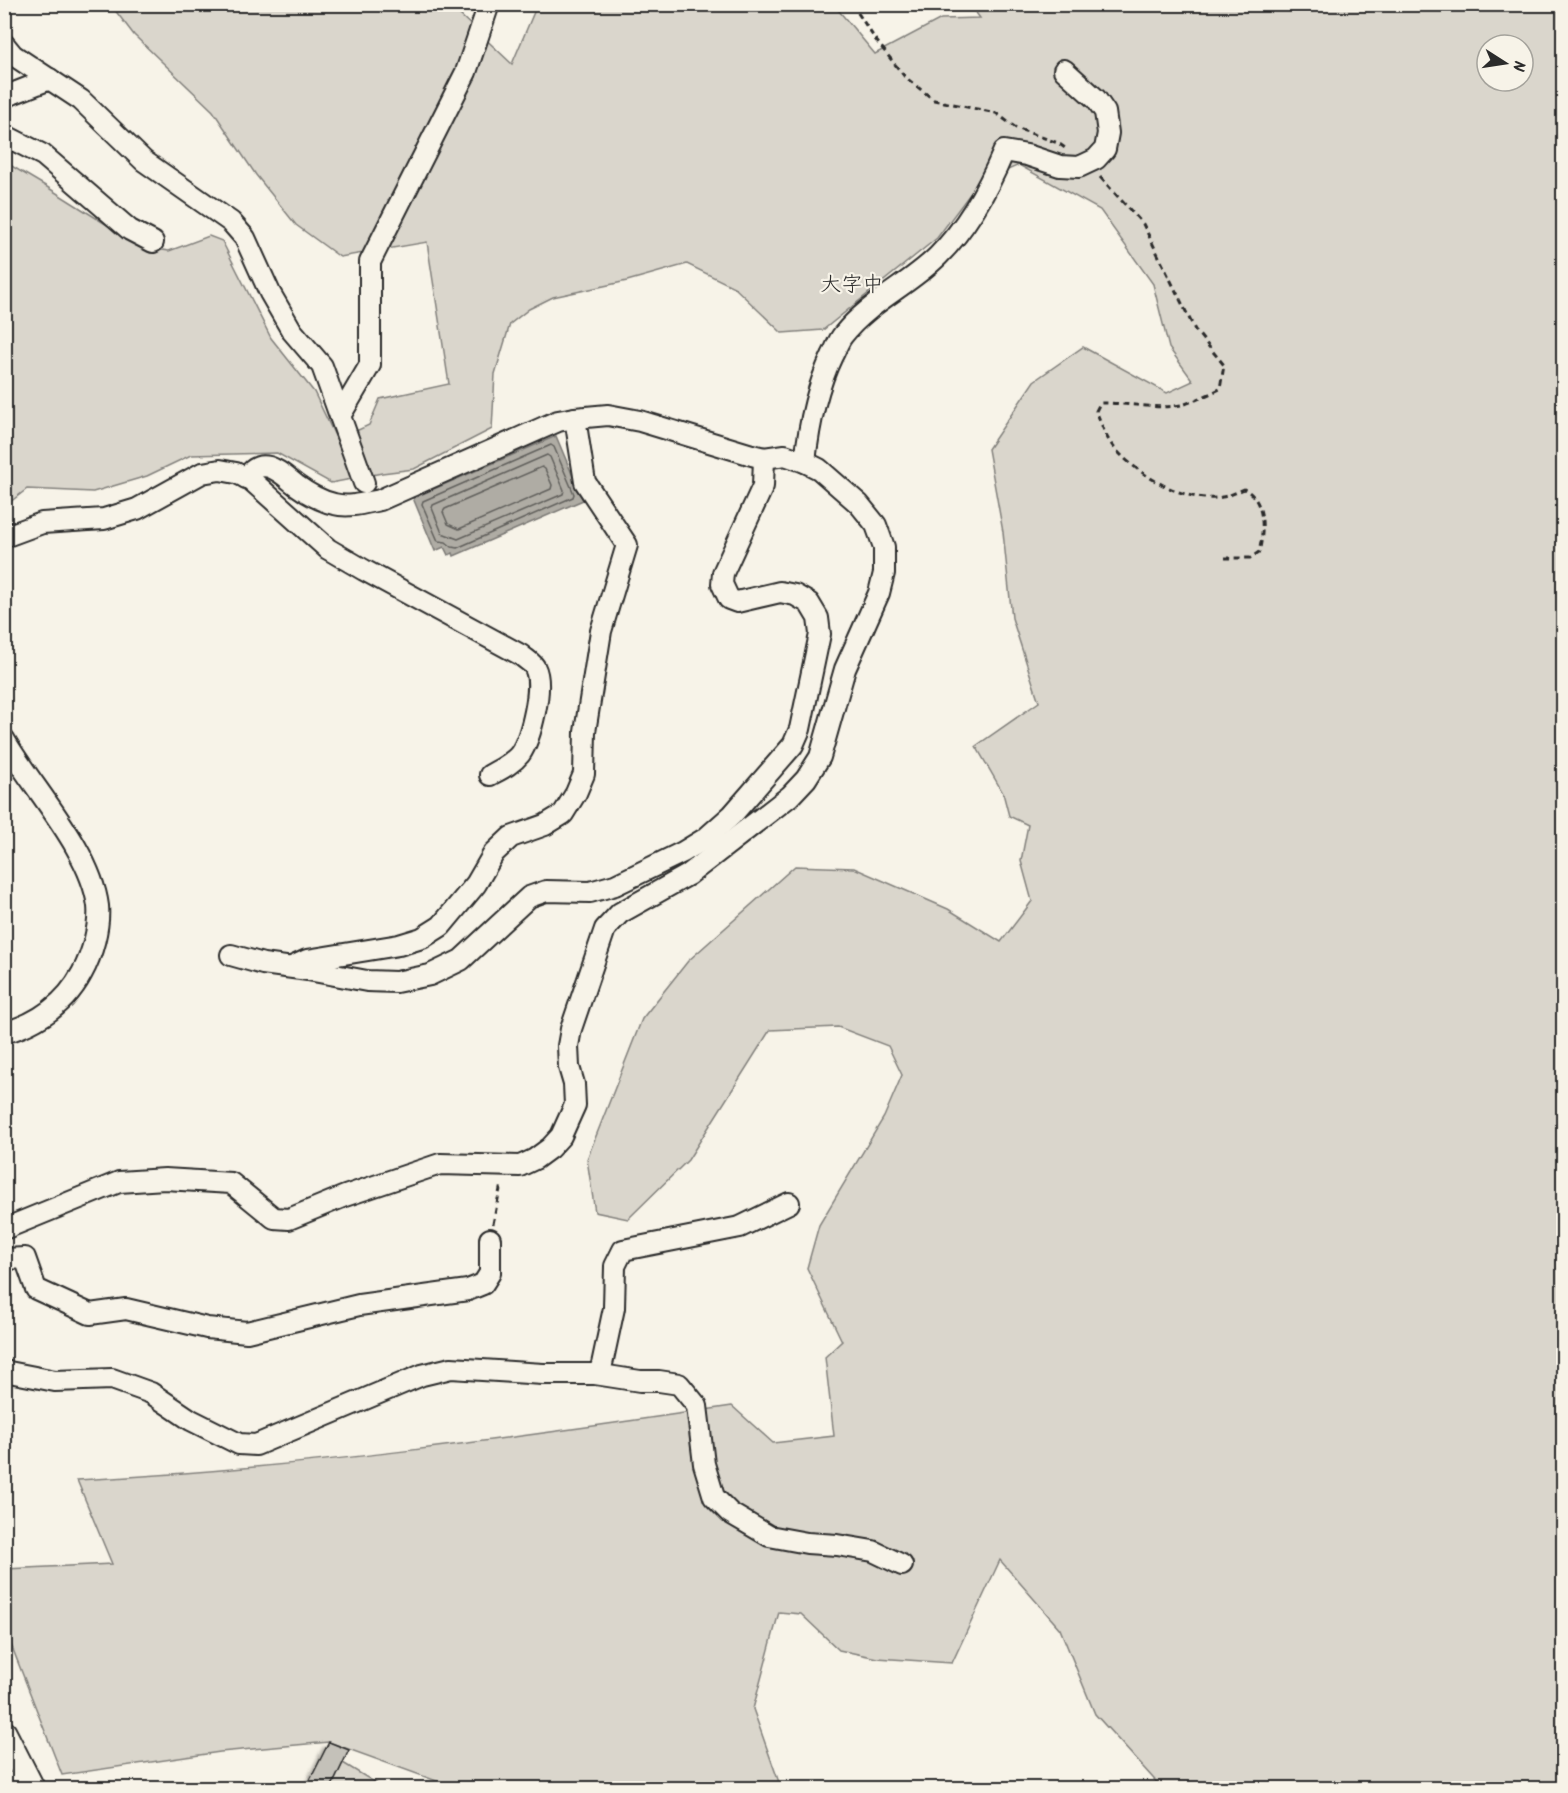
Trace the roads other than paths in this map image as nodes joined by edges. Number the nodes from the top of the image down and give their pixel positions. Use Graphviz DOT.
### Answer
graph roads {
  1 [pos="489,4"];
  2 [pos="4,44"];
  3 [pos="1064,70"];
  4 [pos="50,79"];
  5 [pos="4,98"];
  6 [pos="4,135"];
  7 [pos="153,242"];
  8 [pos="340,416"];
  9 [pos="575,418"];
  10 [pos="764,458"];
  11 [pos="805,462"];
  12 [pos="246,478"];
  13 [pos="364,483"];
  14 [pos="4,537"];
  15 [pos="4,739"];
  16 [pos="490,775"];
  17 [pos="231,955"];
  18 [pos="290,968"];
  19 [pos="4,1033"];
  20 [pos="119,1182"];
  21 [pos="789,1203"];
  22 [pos="4,1215"];
  23 [pos="4,1229"];
  24 [pos="490,1239"];
  25 [pos="4,1258"];
  26 [pos="4,1371"];
  27 [pos="595,1374"];
  28 [pos="902,1565"];
  29 [pos="4,1733"];
  30 [pos="4,1783"];
  31 [pos="7,1788"];
  32 [pos="32,1788"];
  1 -- 8 [label="street"];
  2 -- 4 [label="street"];
  3 -- 11 [label="street"];
  4 -- 5 [label="street"];
  4 -- 8 [label="street"];
  6 -- 7 [label="street"];
  8 -- 13 [label="street"];
  9 -- 10 [label="street"];
  9 -- 12 [label="street"];
  9 -- 18 [label="street"];
  10 -- 11 [label="street"];
  10 -- 18 [label="street"];
  11 -- 20 [label="street"];
  12 -- 14 [label="street"];
  12 -- 16 [label="street"];
  15 -- 19 [label="street"];
  17 -- 18 [label="street"];
  20 -- 22 [label="street"];
  20 -- 23 [label="street"];
  21 -- 27 [label="street"];
  24 -- 25 [label="street"];
  26 -- 27 [label="street"];
  27 -- 28 [label="street"];
  29 -- 32 [label="main road"];
  30 -- 31 [label="main road"];
}
